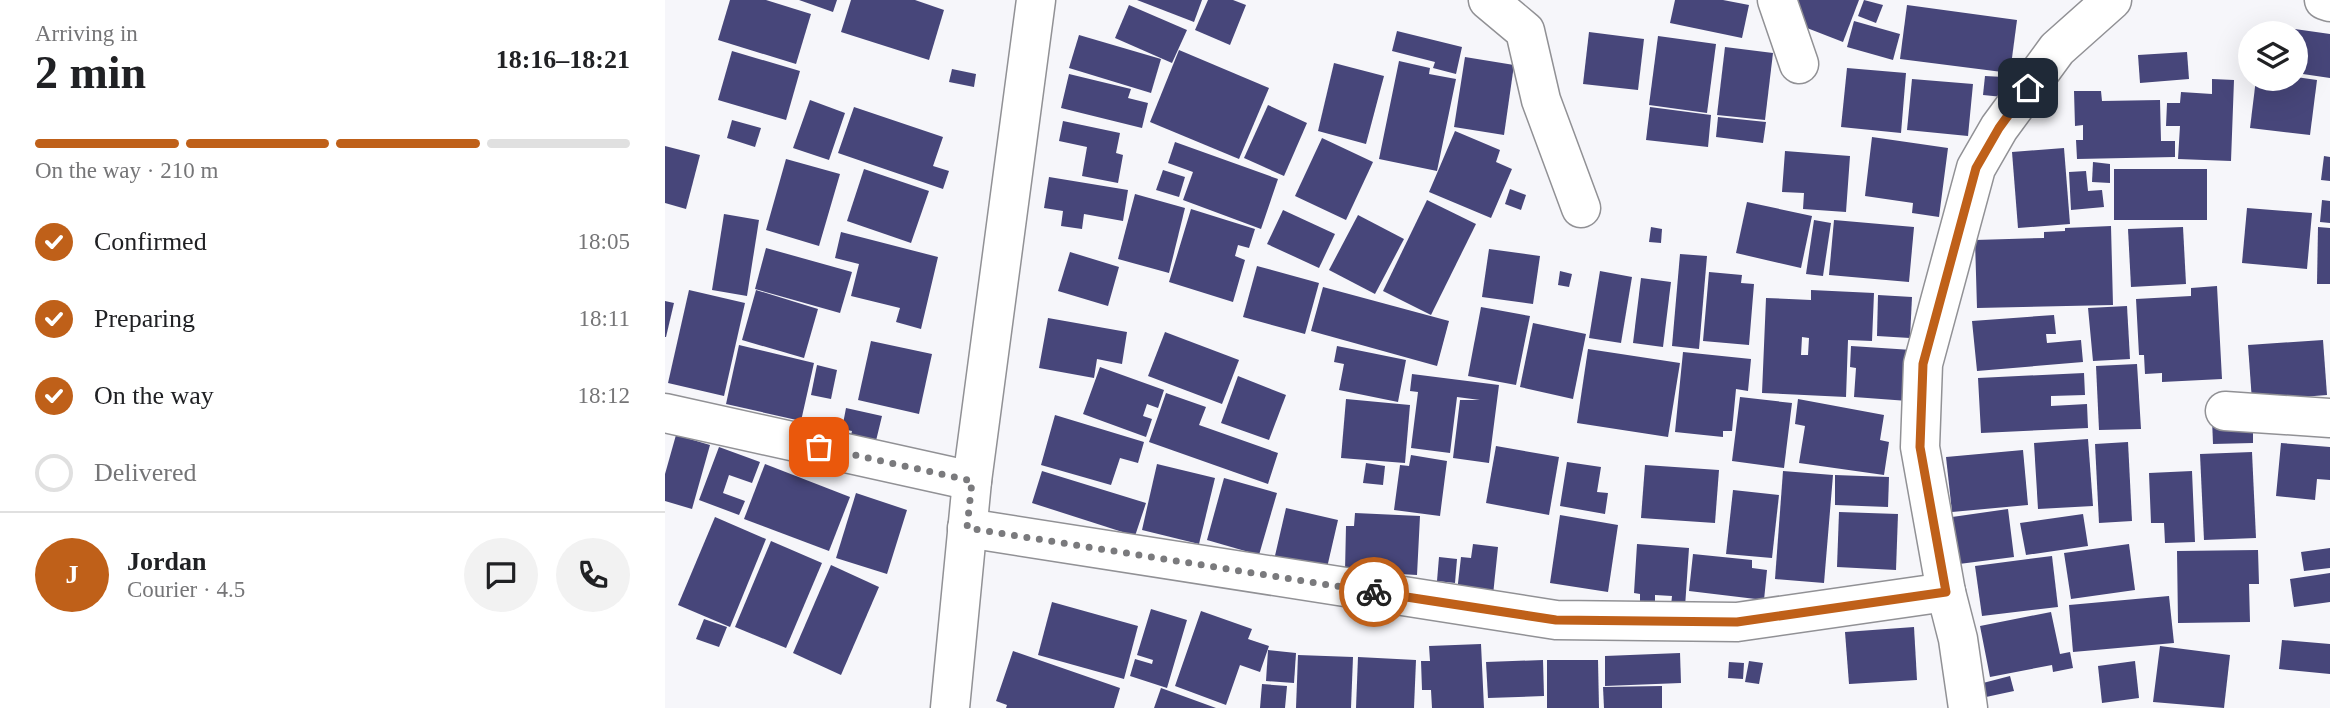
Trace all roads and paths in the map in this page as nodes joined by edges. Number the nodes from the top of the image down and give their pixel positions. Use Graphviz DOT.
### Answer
graph roads {
  1 [pos="1036,0"];
  2 [pos="1488,0"];
  3 [pos="1777,0"];
  4 [pos="2112,0"];
  5 [pos="2324,0"];
  6 [pos="2330,2"];
  7 [pos="1799,64"];
  8 [pos="1581,208"];
  9 [pos="2225,411"];
  10 [pos="665,413"];
  11 [pos="2330,418"];
  12 [pos="972,481"];
  13 [pos="967,528"];
  14 [pos="1946,592"];
  15 [pos="950,708"];
  16 [pos="1968,708"];
  1 -- 12 [label="street"];
  2 -- 8 [label="street"];
  3 -- 7 [label="street"];
  4 -- 14 [label="street"];
  5 -- 6 [label="street"];
  9 -- 11 [label="street"];
  10 -- 12 [label="street"];
  12 -- 13 [label="street"];
  13 -- 14 [label="street"];
  13 -- 15 [label="street"];
  14 -- 16 [label="street"];
}
